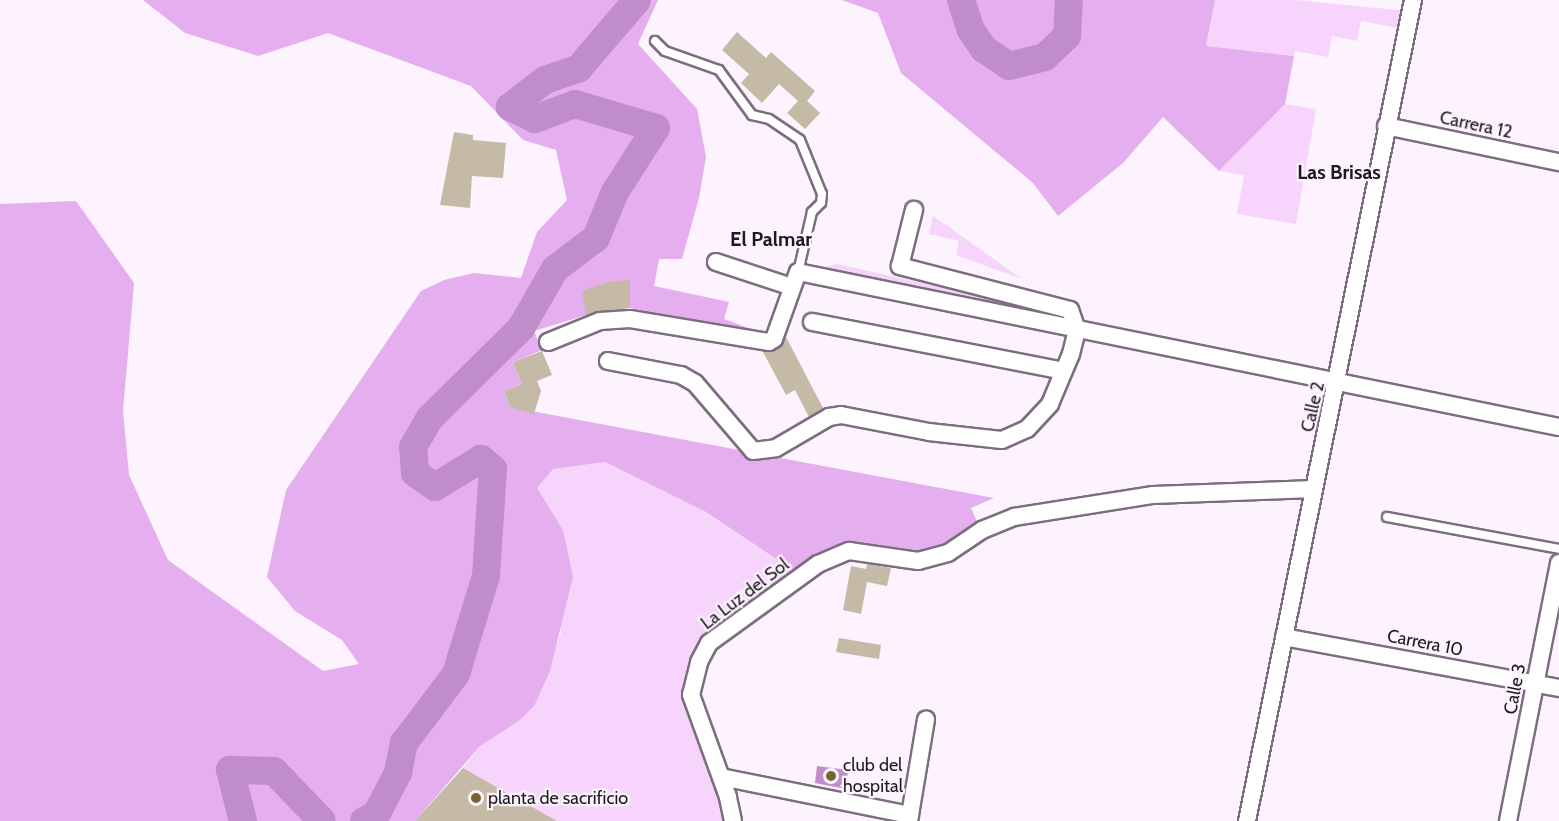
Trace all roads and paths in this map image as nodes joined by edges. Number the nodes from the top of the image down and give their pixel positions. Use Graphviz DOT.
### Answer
graph roads {
  1 [pos="1413,0"];
  2 [pos="655,41"];
  3 [pos="1386,126"];
  4 [pos="1559,162"];
  5 [pos="914,210"];
  6 [pos="716,262"];
  7 [pos="795,280"];
  8 [pos="812,322"];
  9 [pos="1077,330"];
  10 [pos="548,342"];
  11 [pos="608,361"];
  12 [pos="1063,371"];
  13 [pos="1338,381"];
  14 [pos="1559,427"];
  15 [pos="1314,489"];
  16 [pos="1387,517"];
  17 [pos="1559,549"];
  18 [pos="1559,563"];
  19 [pos="1284,637"];
  20 [pos="1537,684"];
  21 [pos="1559,688"];
  22 [pos="927,719"];
  23 [pos="721,777"];
  24 [pos="909,818"];
  25 [pos="733,821"];
  26 [pos="1247,821"];
  27 [pos="1508,821"];
  1 -- 3 [label="street, Calle 2"];
  2 -- 7 [label="lane"];
  3 -- 4 [label="street, Carrera 12"];
  3 -- 13 [label="street, Calle 2"];
  5 -- 9 [label="street"];
  6 -- 7 [label="street"];
  7 -- 9 [label="street"];
  7 -- 10 [label="street"];
  8 -- 12 [label="street"];
  9 -- 12 [label="street"];
  9 -- 13 [label="street"];
  11 -- 12 [label="street"];
  13 -- 14 [label="street"];
  13 -- 15 [label="street, Calle 2"];
  15 -- 19 [label="street, Calle 2"];
  15 -- 23 [label="street, La Luz del Sol"];
  16 -- 17 [label="lane"];
  18 -- 20 [label="street, Calle 3"];
  19 -- 20 [label="street, Carrera 10"];
  19 -- 26 [label="street, Calle 2"];
  20 -- 21 [label="street, Carrera 10"];
  20 -- 27 [label="street, Calle 3"];
  22 -- 24 [label="street"];
  23 -- 24 [label="street"];
  23 -- 25 [label="street, La Luz del Sol"];
}
